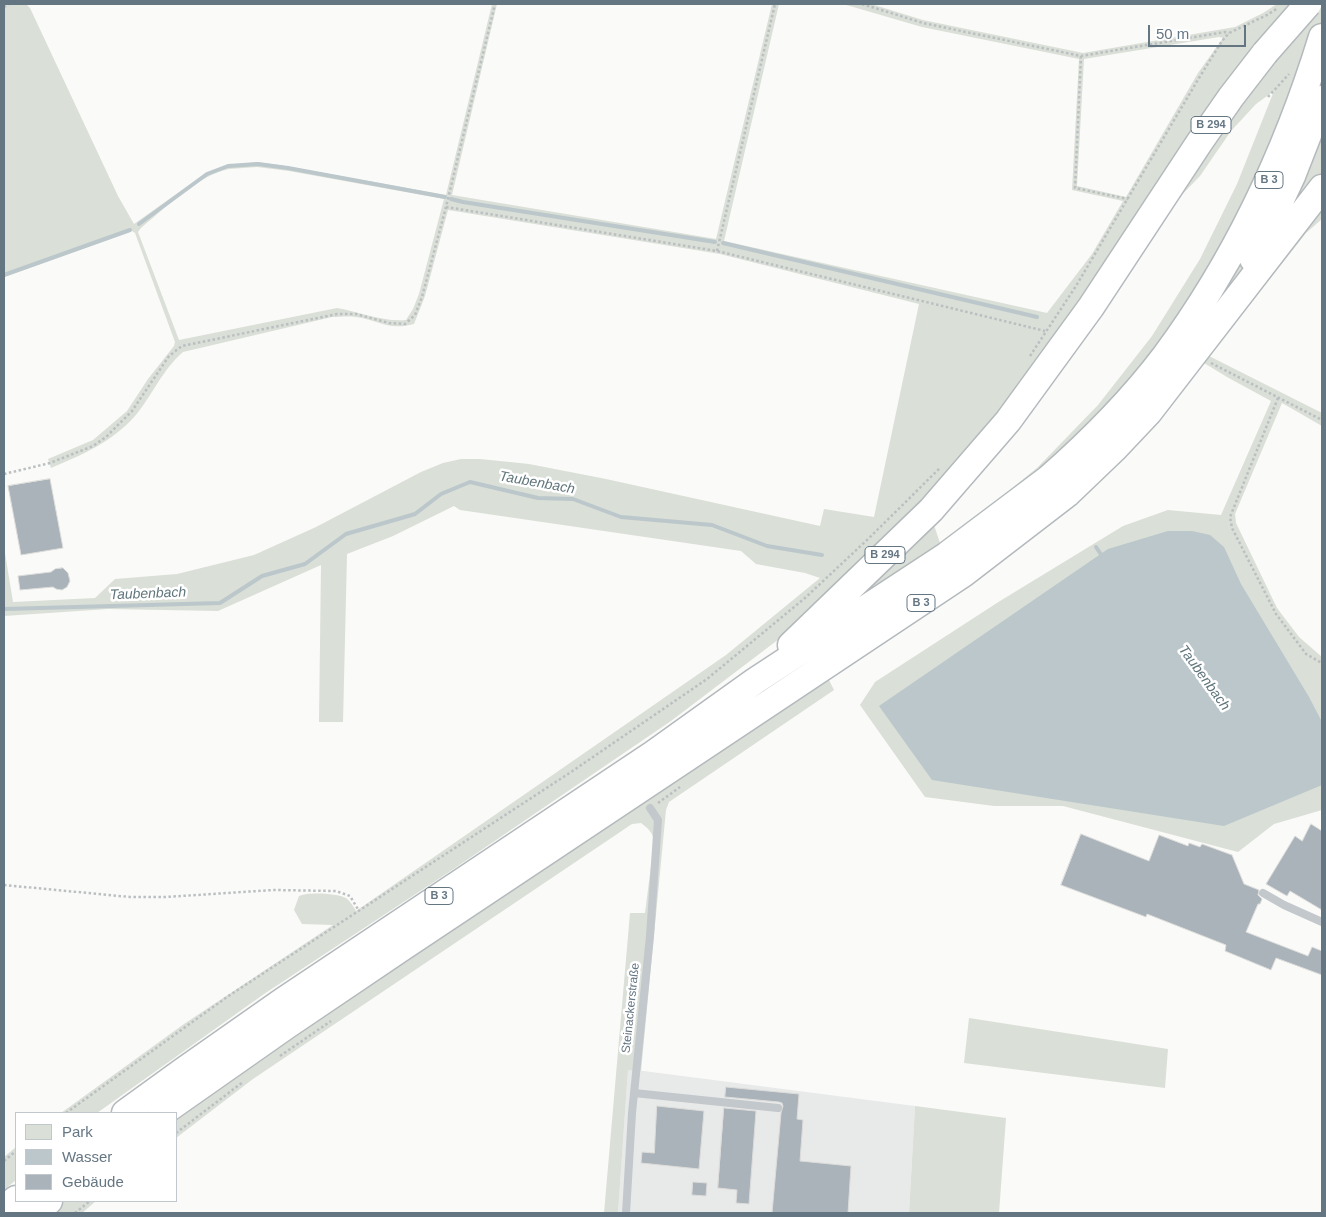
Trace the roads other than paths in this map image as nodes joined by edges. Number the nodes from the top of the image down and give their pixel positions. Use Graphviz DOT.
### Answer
graph roads {
  1 [pos="1308,4"];
  2 [pos="1322,37"];
  3 [pos="1322,99"];
  4 [pos="1322,188"];
  5 [pos="1233,303"];
  6 [pos="755,681"];
  7 [pos="650,808"];
  8 [pos="1263,893"];
  9 [pos="1322,922"];
  10 [pos="634,1093"];
  11 [pos="778,1108"];
  12 [pos="126,1112"];
  13 [pos="163,1112"];
  14 [pos="15,1200"];
  15 [pos="48,1202"];
  16 [pos="4,1209"];
  17 [pos="34,1213"];
  18 [pos="626,1213"];
  1 -- 6 [label="highway, B 294, bridge"];
  2 -- 6 [label="highway, B 3"];
  3 -- 5 [label="highway, B 3"];
  4 -- 5 [label="highway"];
  5 -- 13 [label="highway, B 3"];
  6 -- 12 [label="highway, B 3"];
  7 -- 10 [label="lane, Steinackerstraße"];
  8 -- 9 [label="lane"];
  10 -- 11 [label="lane"];
  10 -- 18 [label="lane, Steinackerstraße"];
  14 -- 16 [label="highway"];
  15 -- 17 [label="highway"];
}
